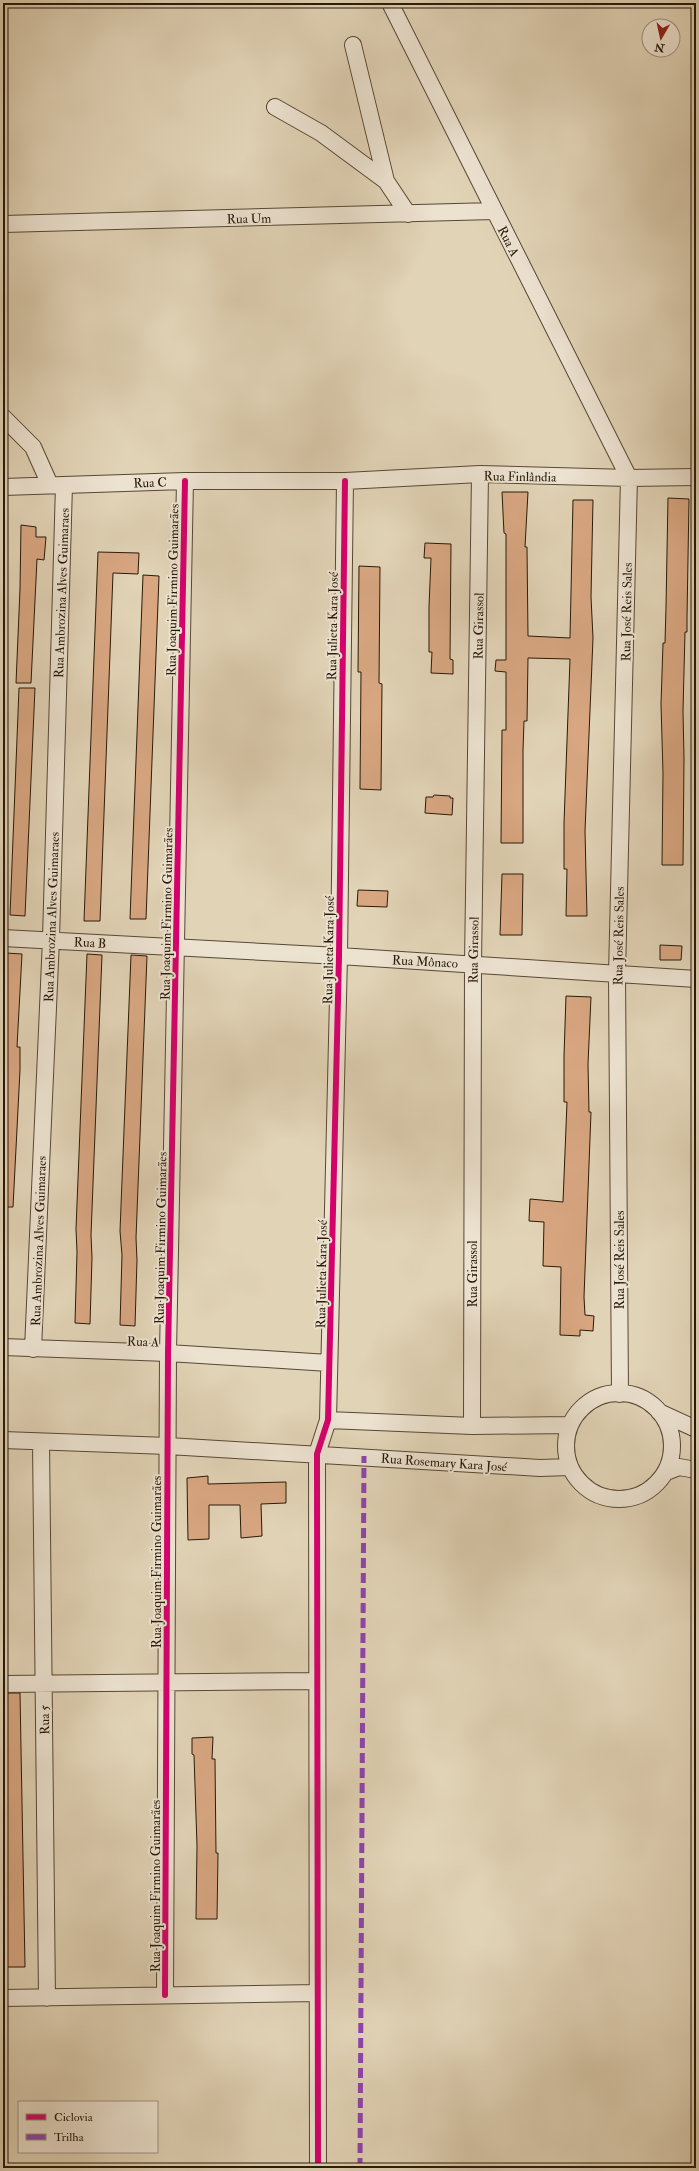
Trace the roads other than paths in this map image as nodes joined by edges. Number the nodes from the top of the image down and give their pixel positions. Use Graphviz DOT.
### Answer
graph roads {
  1 [pos="390,3"];
  2 [pos="353,45"];
  3 [pos="275,107"];
  4 [pos="386,180"];
  5 [pos="494,211"];
  6 [pos="408,214"];
  7 [pos="3,224"];
  8 [pos="3,417"];
  9 [pos="480,474"];
  10 [pos="696,477"];
  11 [pos="629,478"];
  12 [pos="345,481"];
  13 [pos="185,482"];
  14 [pos="57,485"];
  15 [pos="3,487"];
  16 [pos="3,938"];
  17 [pos="51,939"];
  18 [pos="177,947"];
  19 [pos="339,956"];
  20 [pos="473,964"];
  21 [pos="617,974"];
  22 [pos="696,979"];
  23 [pos="3,1347"];
  24 [pos="33,1349"];
  25 [pos="168,1353"];
  26 [pos="330,1363"];
  27 [pos="620,1394"];
  28 [pos="659,1412"];
  29 [pos="328,1420"];
  30 [pos="570,1425"];
  31 [pos="472,1426"];
  32 [pos="696,1429"];
  33 [pos="3,1440"];
  34 [pos="41,1442"];
  35 [pos="168,1446"];
  36 [pos="317,1454"];
  37 [pos="570,1467"];
  38 [pos="696,1470"];
  39 [pos="666,1472"];
  40 [pos="317,1681"];
  41 [pos="167,1682"];
  42 [pos="3,1684"];
  43 [pos="44,1684"];
  44 [pos="318,1993"];
  45 [pos="165,1995"];
  46 [pos="3,1998"];
  47 [pos="47,1998"];
  48 [pos="318,2168"];
  1 -- 5 [label="street, Rua A"];
  2 -- 4 [label="street"];
  3 -- 4 [label="street"];
  4 -- 6 [label="street"];
  5 -- 6 [label="street, Rua Um"];
  5 -- 11 [label="street, Rua A"];
  6 -- 7 [label="street, Rua Um"];
  8 -- 14 [label="street"];
  9 -- 11 [label="street, Rua Finlândia"];
  9 -- 12 [label="street, Rua Finlândia"];
  9 -- 20 [label="street, Rua Girassol"];
  10 -- 11 [label="street, Rua Finlândia"];
  11 -- 21 [label="street, Rua José Reis Sales"];
  12 -- 13 [label="street, Rua C"];
  12 -- 19 [label="street, Rua Julieta Kara José"];
  13 -- 14 [label="street, Rua C"];
  13 -- 18 [label="street, Rua Joaquim Firmino Guimarães"];
  14 -- 15 [label="street, Rua C"];
  14 -- 17 [label="street, Rua Ambrozina Alves Guimaraes"];
  16 -- 17 [label="street, Rua B"];
  17 -- 18 [label="street, Rua B"];
  17 -- 24 [label="street, Rua Ambrozina Alves Guimaraes"];
  18 -- 19 [label="street, Rua Mônaco"];
  18 -- 25 [label="street, Rua Joaquim Firmino Guimarães"];
  19 -- 20 [label="street, Rua Mônaco"];
  19 -- 26 [label="street, Rua Julieta Kara José"];
  20 -- 21 [label="street, Rua Mônaco"];
  20 -- 31 [label="street, Rua Girassol"];
  21 -- 22 [label="street, Rua Mônaco"];
  21 -- 27 [label="street, Rua José Reis Sales"];
  23 -- 24 [label="street, Rua A"];
  24 -- 25 [label="street, Rua A"];
  25 -- 26 [label="street, Rua A"];
  25 -- 35 [label="street, Rua Joaquim Firmino Guimarães"];
  26 -- 29 [label="street, Rua Julieta Kara José"];
  27 -- 28 [label="street"];
  27 -- 30 [label="street"];
  28 -- 32 [label="street"];
  28 -- 39 [label="street"];
  29 -- 31 [label="street"];
  29 -- 36 [label="street, Rua Julieta Kara José"];
  30 -- 31 [label="street"];
  30 -- 37 [label="street"];
  33 -- 34 [label="street, Rua Rosemary Kara José"];
  34 -- 35 [label="street, Rua Rosemary Kara José"];
  34 -- 43 [label="street, Rua 5"];
  35 -- 36 [label="street, Rua Rosemary Kara José"];
  35 -- 41 [label="street, Rua Joaquim Firmino Guimarães"];
  36 -- 37 [label="street, Rua Rosemary Kara José"];
  36 -- 40 [label="street, Rua Julieta Kara José"];
  37 -- 39 [label="street"];
  38 -- 39 [label="street"];
  40 -- 41 [label="street"];
  40 -- 44 [label="street, Rua Julieta Kara José"];
  41 -- 43 [label="street"];
  41 -- 45 [label="street, Rua Joaquim Firmino Guimarães"];
  42 -- 43 [label="street"];
  43 -- 47 [label="street, Rua 5"];
  44 -- 45 [label="street"];
  44 -- 48 [label="street, Rua Julieta Kara José"];
  45 -- 47 [label="street"];
  46 -- 47 [label="street"];
}
